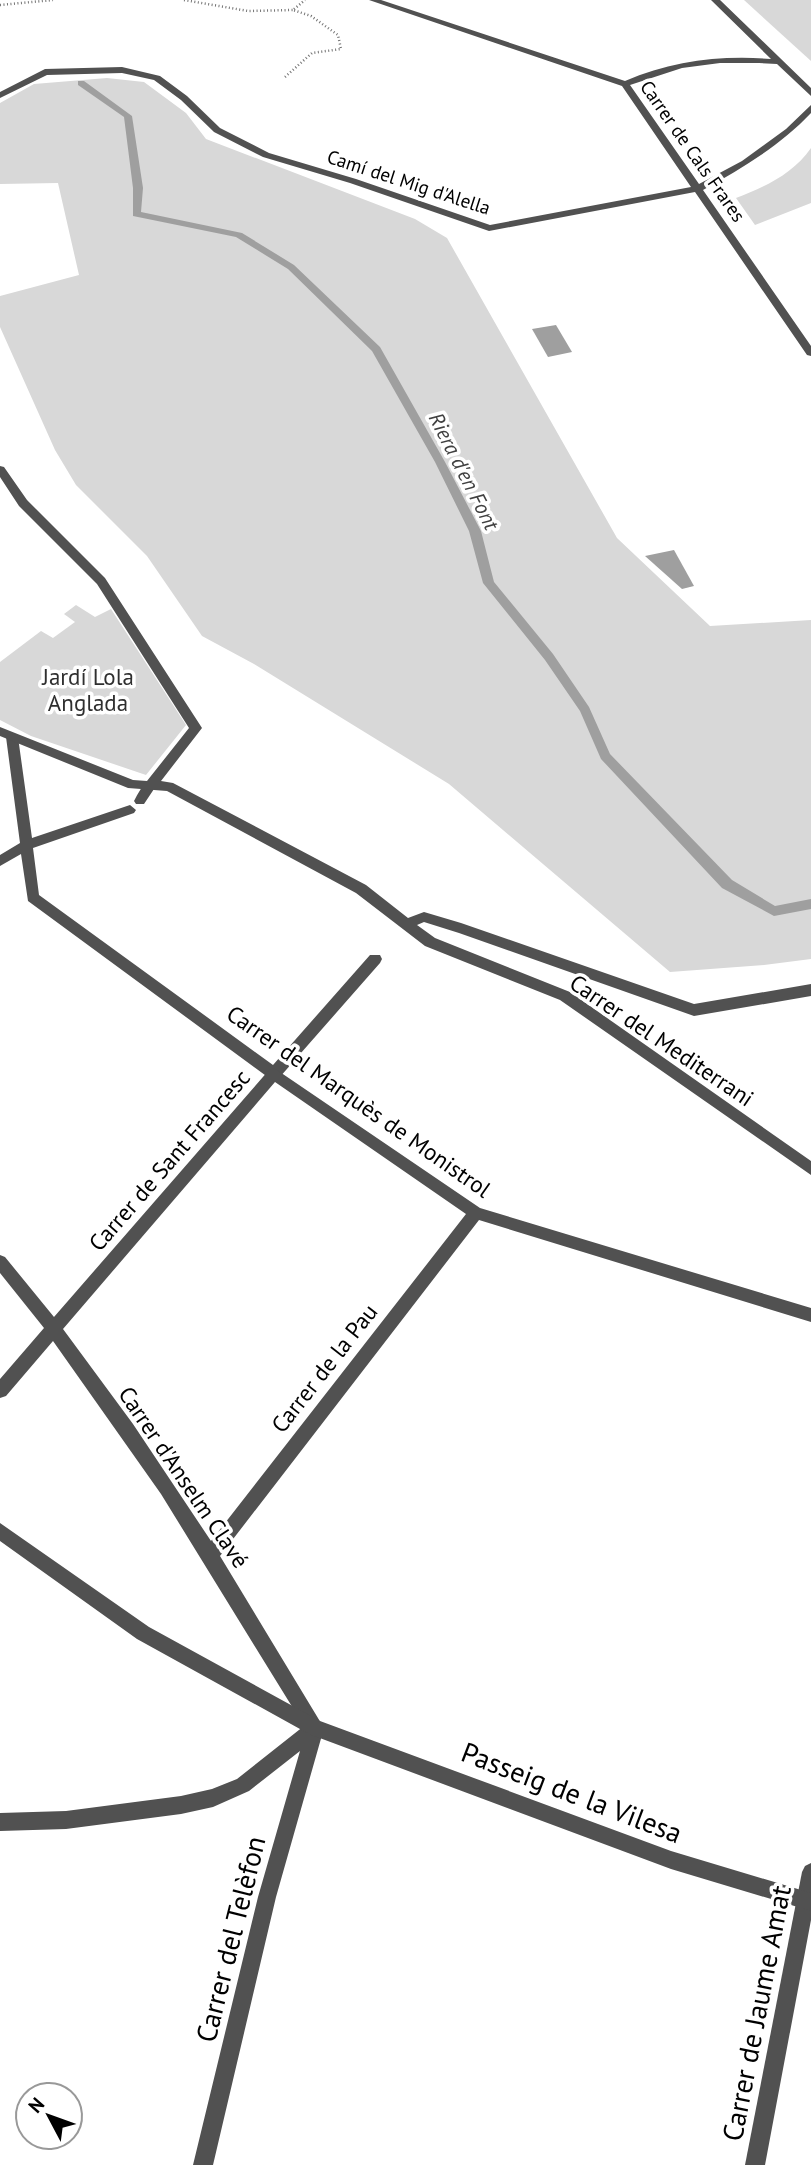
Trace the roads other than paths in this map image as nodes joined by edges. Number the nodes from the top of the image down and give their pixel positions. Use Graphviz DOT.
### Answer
graph roads {
  1 [pos="373,0"];
  2 [pos="715,0"];
  3 [pos="780,62"];
  4 [pos="625,84"];
  5 [pos="810,87"];
  6 [pos="0,95"];
  7 [pos="811,108"];
  8 [pos="699,188"];
  9 [pos="811,353"];
  10 [pos="0,469"];
  11 [pos="6,734"];
  12 [pos="150,786"];
  13 [pos="26,845"];
  14 [pos="0,861"];
  15 [pos="406,924"];
  16 [pos="375,960"];
  17 [pos="811,990"];
  18 [pos="274,1074"];
  19 [pos="811,1169"];
  20 [pos="476,1213"];
  21 [pos="0,1262"];
  22 [pos="811,1315"];
  23 [pos="54,1326"];
  24 [pos="0,1391"];
  25 [pos="0,1531"];
  26 [pos="211,1554"];
  27 [pos="315,1728"];
  28 [pos="2,1825"];
  29 [pos="811,1872"];
  30 [pos="809,1901"];
  31 [pos="203,2165"];
  32 [pos="755,2165"];
  1 -- 4 [label="street, Carrer de Cals Frares"];
  2 -- 3 [label="street"];
  3 -- 4 [label="street"];
  3 -- 5 [label="street"];
  4 -- 8 [label="street, Carrer de Cals Frares"];
  6 -- 8 [label="street, Camí del Mig d'Alella"];
  7 -- 8 [label="street, Camí del Mig d'Alella"];
  8 -- 9 [label="street, Carrer de Cals Frares"];
  10 -- 12 [label="street"];
  11 -- 12 [label="street, Carrer del Mediterrani"];
  11 -- 13 [label="street"];
  12 -- 13 [label="street"];
  12 -- 15 [label="street, Carrer del Mediterrani"];
  13 -- 14 [label="street"];
  13 -- 18 [label="street, Carrer del Marquès de Monistrol"];
  15 -- 17 [label="street, Carrer del Mediterrani"];
  15 -- 19 [label="street, Carrer del Mediterrani"];
  16 -- 18 [label="street, Carrer de Sant Francesc"];
  18 -- 20 [label="street, Carrer del Marquès de Monistrol"];
  18 -- 23 [label="street, Carrer de Sant Francesc"];
  20 -- 22 [label="street, Carrer del Marquès de Monistrol"];
  20 -- 26 [label="street, Carrer de la Pau"];
  21 -- 23 [label="street, Carrer d'Anselm Clavé"];
  23 -- 24 [label="street, Carrer de Sant Francesc"];
  23 -- 26 [label="street, Carrer d'Anselm Clavé"];
  25 -- 27 [label="street, Passeig de la Vilesa"];
  26 -- 27 [label="street, Carrer d'Anselm Clavé"];
  27 -- 28 [label="street"];
  27 -- 30 [label="street, Passeig de la Vilesa"];
  27 -- 31 [label="street, Carrer del Telèfon"];
  29 -- 30 [label="street, Carrer de Jaume Amat"];
  30 -- 32 [label="street, Carrer de Jaume Amat"];
}
